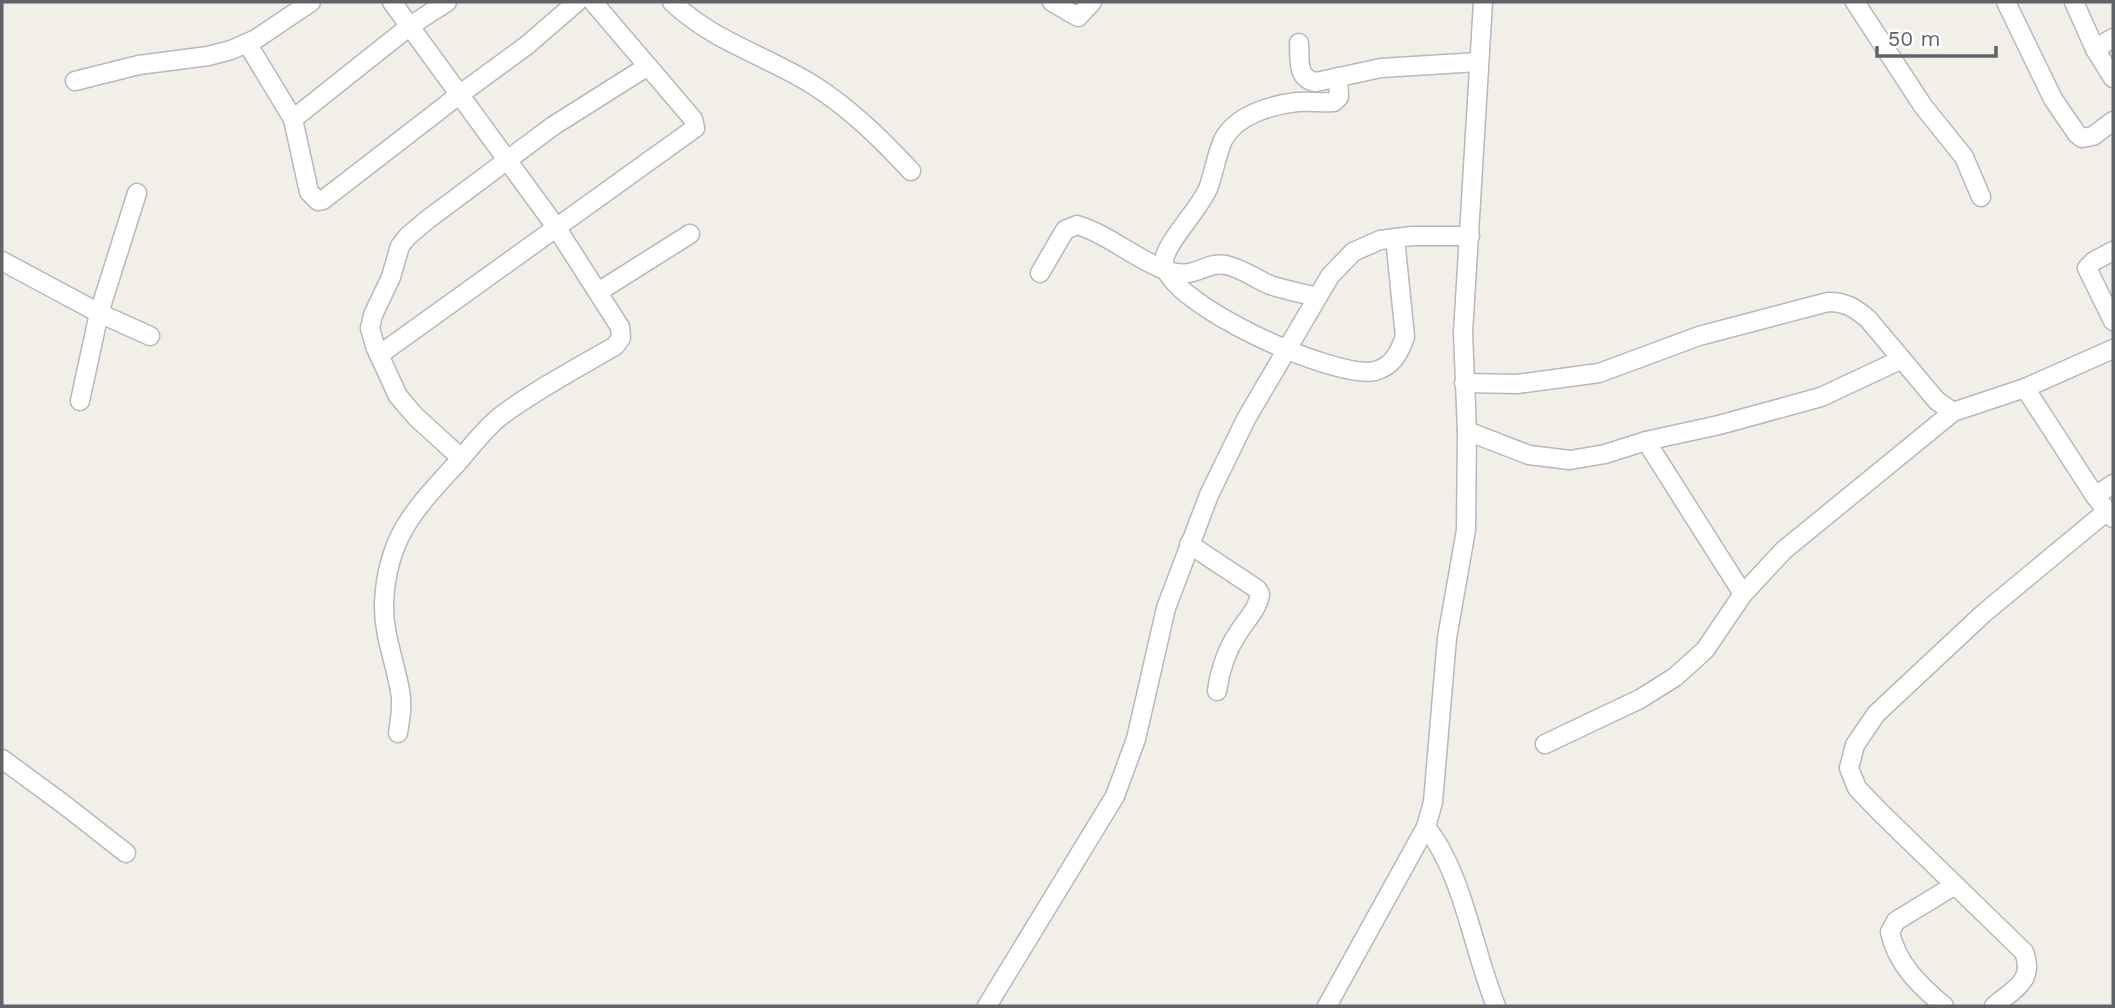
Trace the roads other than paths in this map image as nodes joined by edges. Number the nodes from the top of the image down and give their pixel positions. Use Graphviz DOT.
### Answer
graph roads {
  1 [pos="311,2"];
  2 [pos="392,2"];
  3 [pos="447,2"];
  4 [pos="577,2"];
  5 [pos="593,2"];
  6 [pos="672,2"];
  7 [pos="1052,2"];
  8 [pos="1092,2"];
  9 [pos="1483,2"];
  10 [pos="1855,2"];
  11 [pos="2006,2"];
  12 [pos="2074,2"];
  13 [pos="410,26"];
  14 [pos="2113,38"];
  15 [pos="247,43"];
  16 [pos="1299,43"];
  17 [pos="2095,49"];
  18 [pos="1478,62"];
  19 [pos="648,66"];
  20 [pos="1338,77"];
  21 [pos="2113,78"];
  22 [pos="75,81"];
  23 [pos="459,95"];
  24 [pos="293,119"];
  25 [pos="2113,121"];
  26 [pos="509,161"];
  27 [pos="911,171"];
  28 [pos="137,193"];
  29 [pos="1982,197"];
  30 [pos="555,227"];
  31 [pos="690,234"];
  32 [pos="1470,236"];
  33 [pos="1395,238"];
  34 [pos="2113,251"];
  35 [pos="2,261"];
  36 [pos="1165,270"];
  37 [pos="1040,273"];
  38 [pos="598,292"];
  39 [pos="1317,297"];
  40 [pos="99,313"];
  41 [pos="2113,321"];
  42 [pos="150,336"];
  43 [pos="1286,349"];
  44 [pos="2113,349"];
  45 [pos="379,355"];
  46 [pos="1900,360"];
  47 [pos="1464,383"];
  48 [pos="2025,388"];
  49 [pos="80,401"];
  50 [pos="1953,412"];
  51 [pos="1467,431"];
  52 [pos="1646,441"];
  53 [pos="461,458"];
  54 [pos="2113,484"];
  55 [pos="2095,496"];
  56 [pos="2110,514"];
  57 [pos="1189,544"];
  58 [pos="1744,594"];
  59 [pos="1217,691"];
  60 [pos="398,733"];
  61 [pos="1545,744"];
  62 [pos="2,759"];
  63 [pos="1426,827"];
  64 [pos="126,853"];
  65 [pos="1955,885"];
  66 [pos="987,1006"];
  67 [pos="1327,1006"];
  68 [pos="1496,1006"];
  69 [pos="1944,1006"];
  70 [pos="1994,1006"];
  1 -- 15 [label="street"];
  2 -- 13 [label="street"];
  3 -- 13 [label="street"];
  4 -- 23 [label="street"];
  5 -- 19 [label="street"];
  6 -- 27 [label="street"];
  7 -- 8 [label="street"];
  9 -- 18 [label="street"];
  10 -- 29 [label="street"];
  11 -- 25 [label="street"];
  12 -- 17 [label="street"];
  13 -- 23 [label="street"];
  13 -- 24 [label="street"];
  14 -- 17 [label="street"];
  15 -- 22 [label="street"];
  15 -- 24 [label="street"];
  16 -- 20 [label="street"];
  17 -- 21 [label="street"];
  18 -- 20 [label="street"];
  18 -- 32 [label="street"];
  19 -- 26 [label="street"];
  19 -- 30 [label="street"];
  20 -- 36 [label="street"];
  23 -- 24 [label="street"];
  23 -- 26 [label="street"];
  26 -- 30 [label="street"];
  26 -- 45 [label="street"];
  28 -- 40 [label="street"];
  30 -- 38 [label="street"];
  30 -- 45 [label="street"];
  31 -- 38 [label="street"];
  32 -- 33 [label="street"];
  32 -- 47 [label="street"];
  33 -- 39 [label="street"];
  33 -- 43 [label="street"];
  34 -- 41 [label="street"];
  35 -- 40 [label="street"];
  36 -- 37 [label="street"];
  36 -- 39 [label="street"];
  36 -- 43 [label="street"];
  38 -- 53 [label="street"];
  39 -- 43 [label="street"];
  40 -- 42 [label="street"];
  40 -- 49 [label="street"];
  43 -- 57 [label="street"];
  44 -- 48 [label="street"];
  45 -- 53 [label="street"];
  46 -- 47 [label="street"];
  46 -- 50 [label="street"];
  46 -- 52 [label="street"];
  47 -- 51 [label="street"];
  48 -- 50 [label="street"];
  48 -- 55 [label="street"];
  50 -- 58 [label="street"];
  51 -- 52 [label="street"];
  51 -- 63 [label="street"];
  52 -- 58 [label="street"];
  53 -- 60 [label="street"];
  54 -- 55 [label="street"];
  55 -- 56 [label="street"];
  56 -- 65 [label="street"];
  57 -- 59 [label="street"];
  57 -- 66 [label="street"];
  58 -- 61 [label="street"];
  62 -- 64 [label="street"];
  63 -- 67 [label="street"];
  63 -- 68 [label="street"];
  65 -- 69 [label="street"];
  65 -- 70 [label="street"];
}
